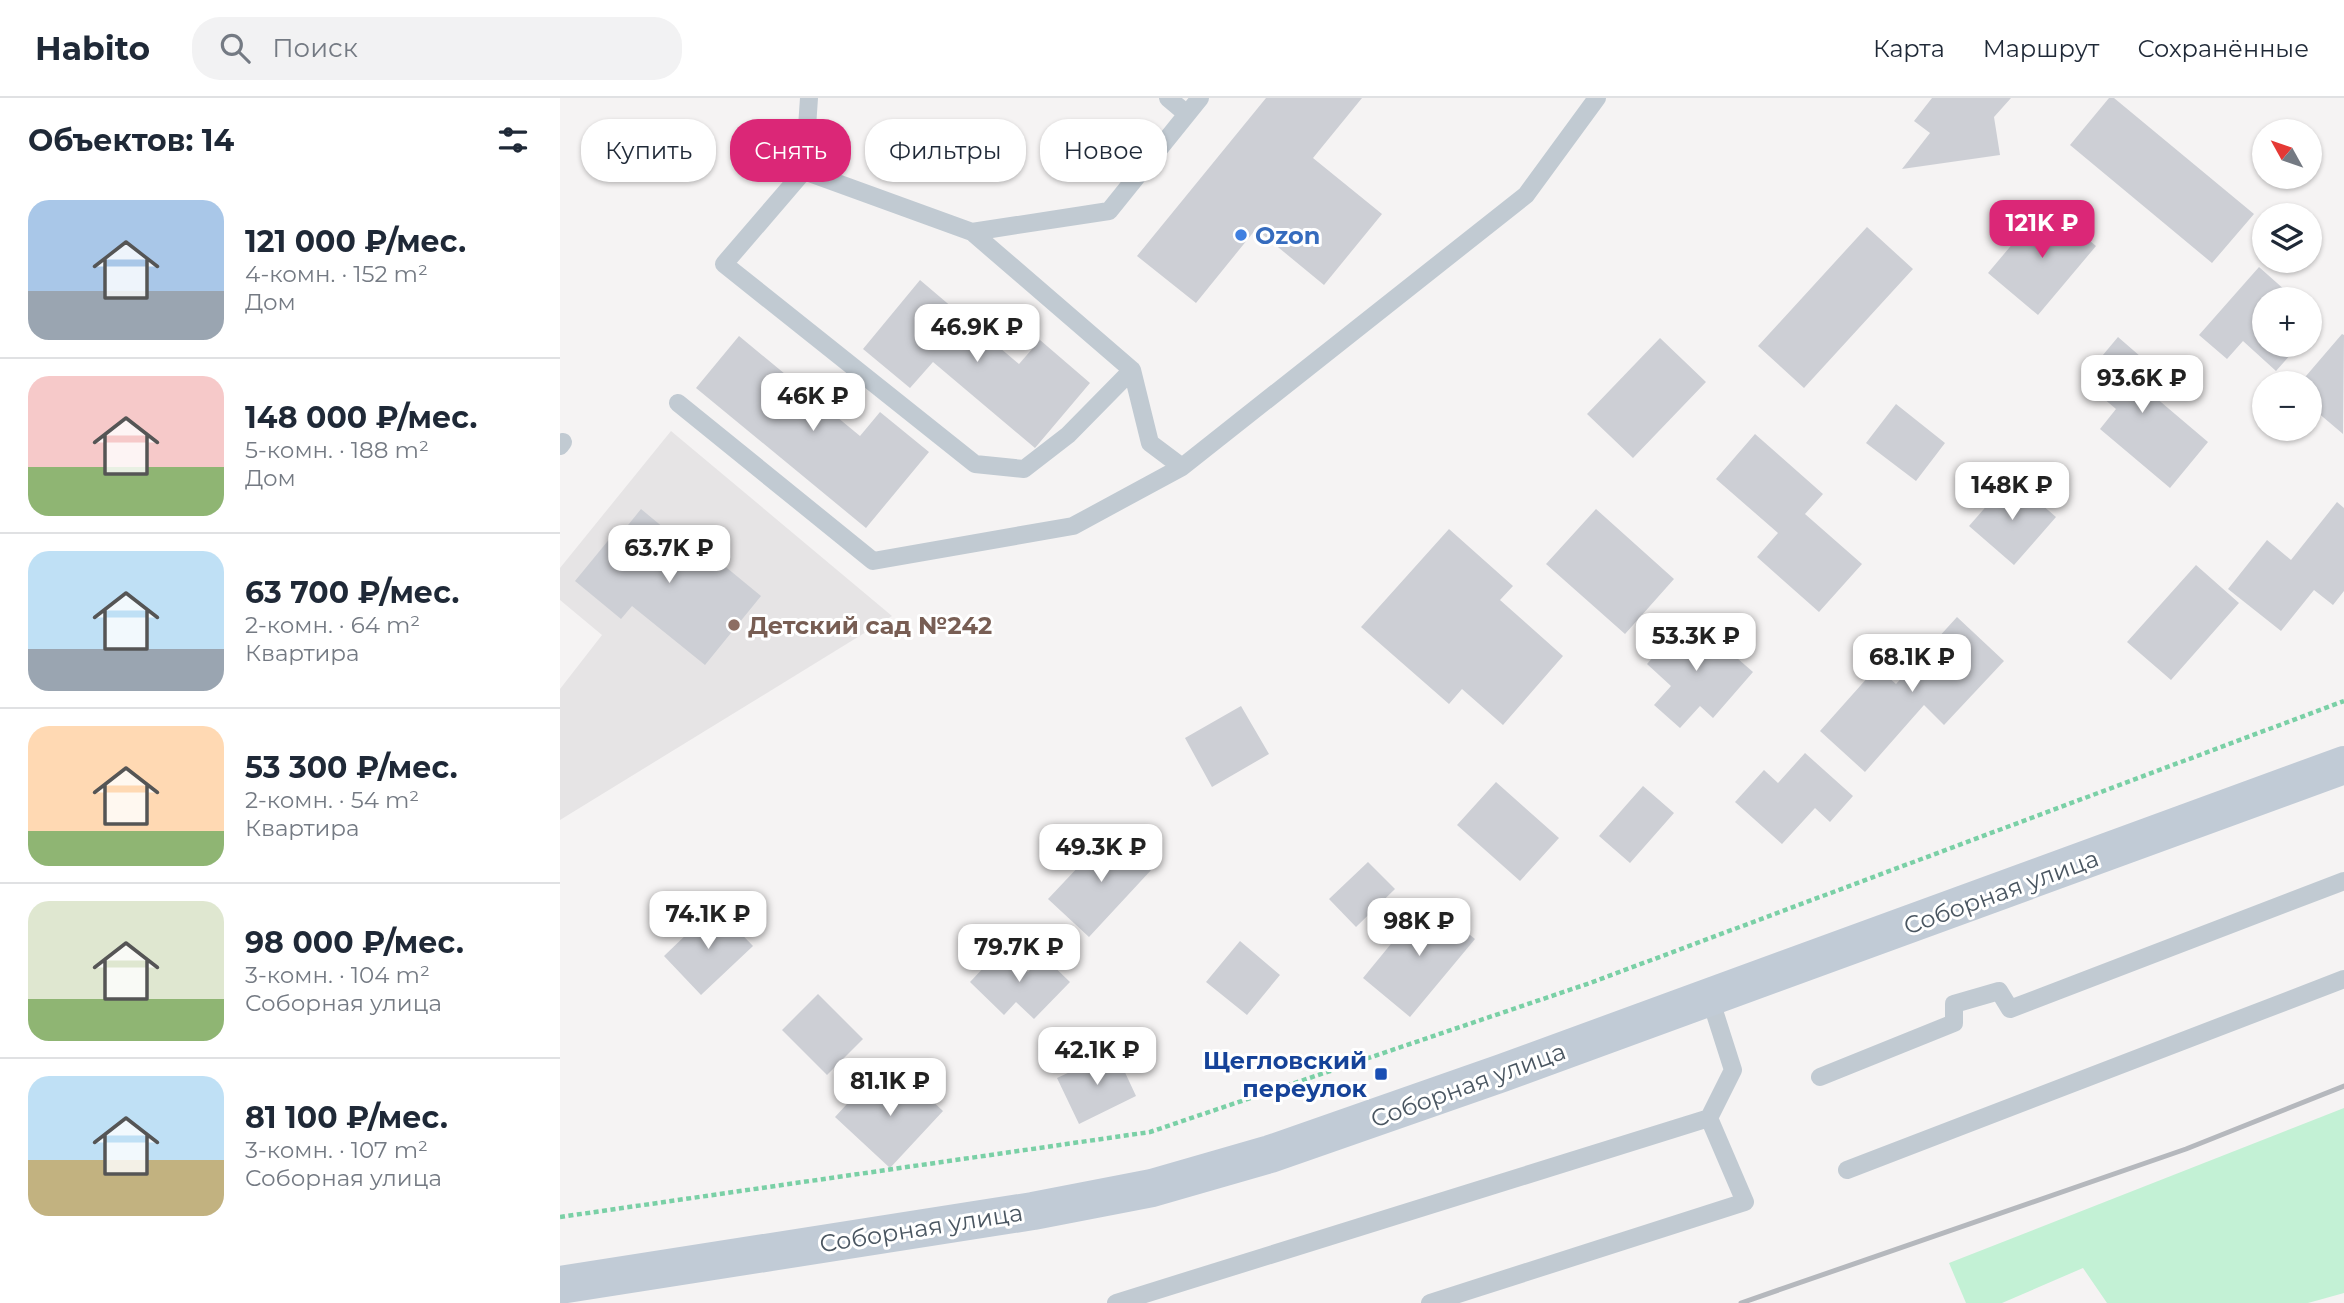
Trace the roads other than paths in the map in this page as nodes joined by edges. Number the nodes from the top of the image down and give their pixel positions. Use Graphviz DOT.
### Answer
graph roads {
  1 [pos="809,98"];
  2 [pos="1168,98"];
  3 [pos="1200,98"];
  4 [pos="1597,98"];
  5 [pos="1187,114"];
  6 [pos="808,119"];
  7 [pos="794,182"];
  8 [pos="834,182"];
  9 [pos="972,232"];
  10 [pos="1132,370"];
  11 [pos="678,403"];
  12 [pos="1182,467"];
  13 [pos="2344,765"];
  14 [pos="2344,881"];
  15 [pos="2344,979"];
  16 [pos="1710,998"];
  17 [pos="1820,1077"];
  18 [pos="1709,1118"];
  19 [pos="1847,1170"];
  20 [pos="560,1285"];
  21 [pos="1116,1303"];
  22 [pos="1430,1303"];
  1 -- 6 [label="lane"];
  2 -- 5 [label="lane"];
  3 -- 5 [label="lane"];
  4 -- 12 [label="lane"];
  5 -- 9 [label="lane"];
  7 -- 10 [label="lane"];
  8 -- 9 [label="lane"];
  9 -- 10 [label="lane"];
  10 -- 12 [label="lane"];
  11 -- 12 [label="lane"];
  13 -- 16 [label="street, Соборная улица"];
  14 -- 17 [label="lane"];
  15 -- 19 [label="lane"];
  16 -- 18 [label="lane"];
  16 -- 20 [label="street, Соборная улица"];
  18 -- 21 [label="lane"];
  18 -- 22 [label="lane"];
}
